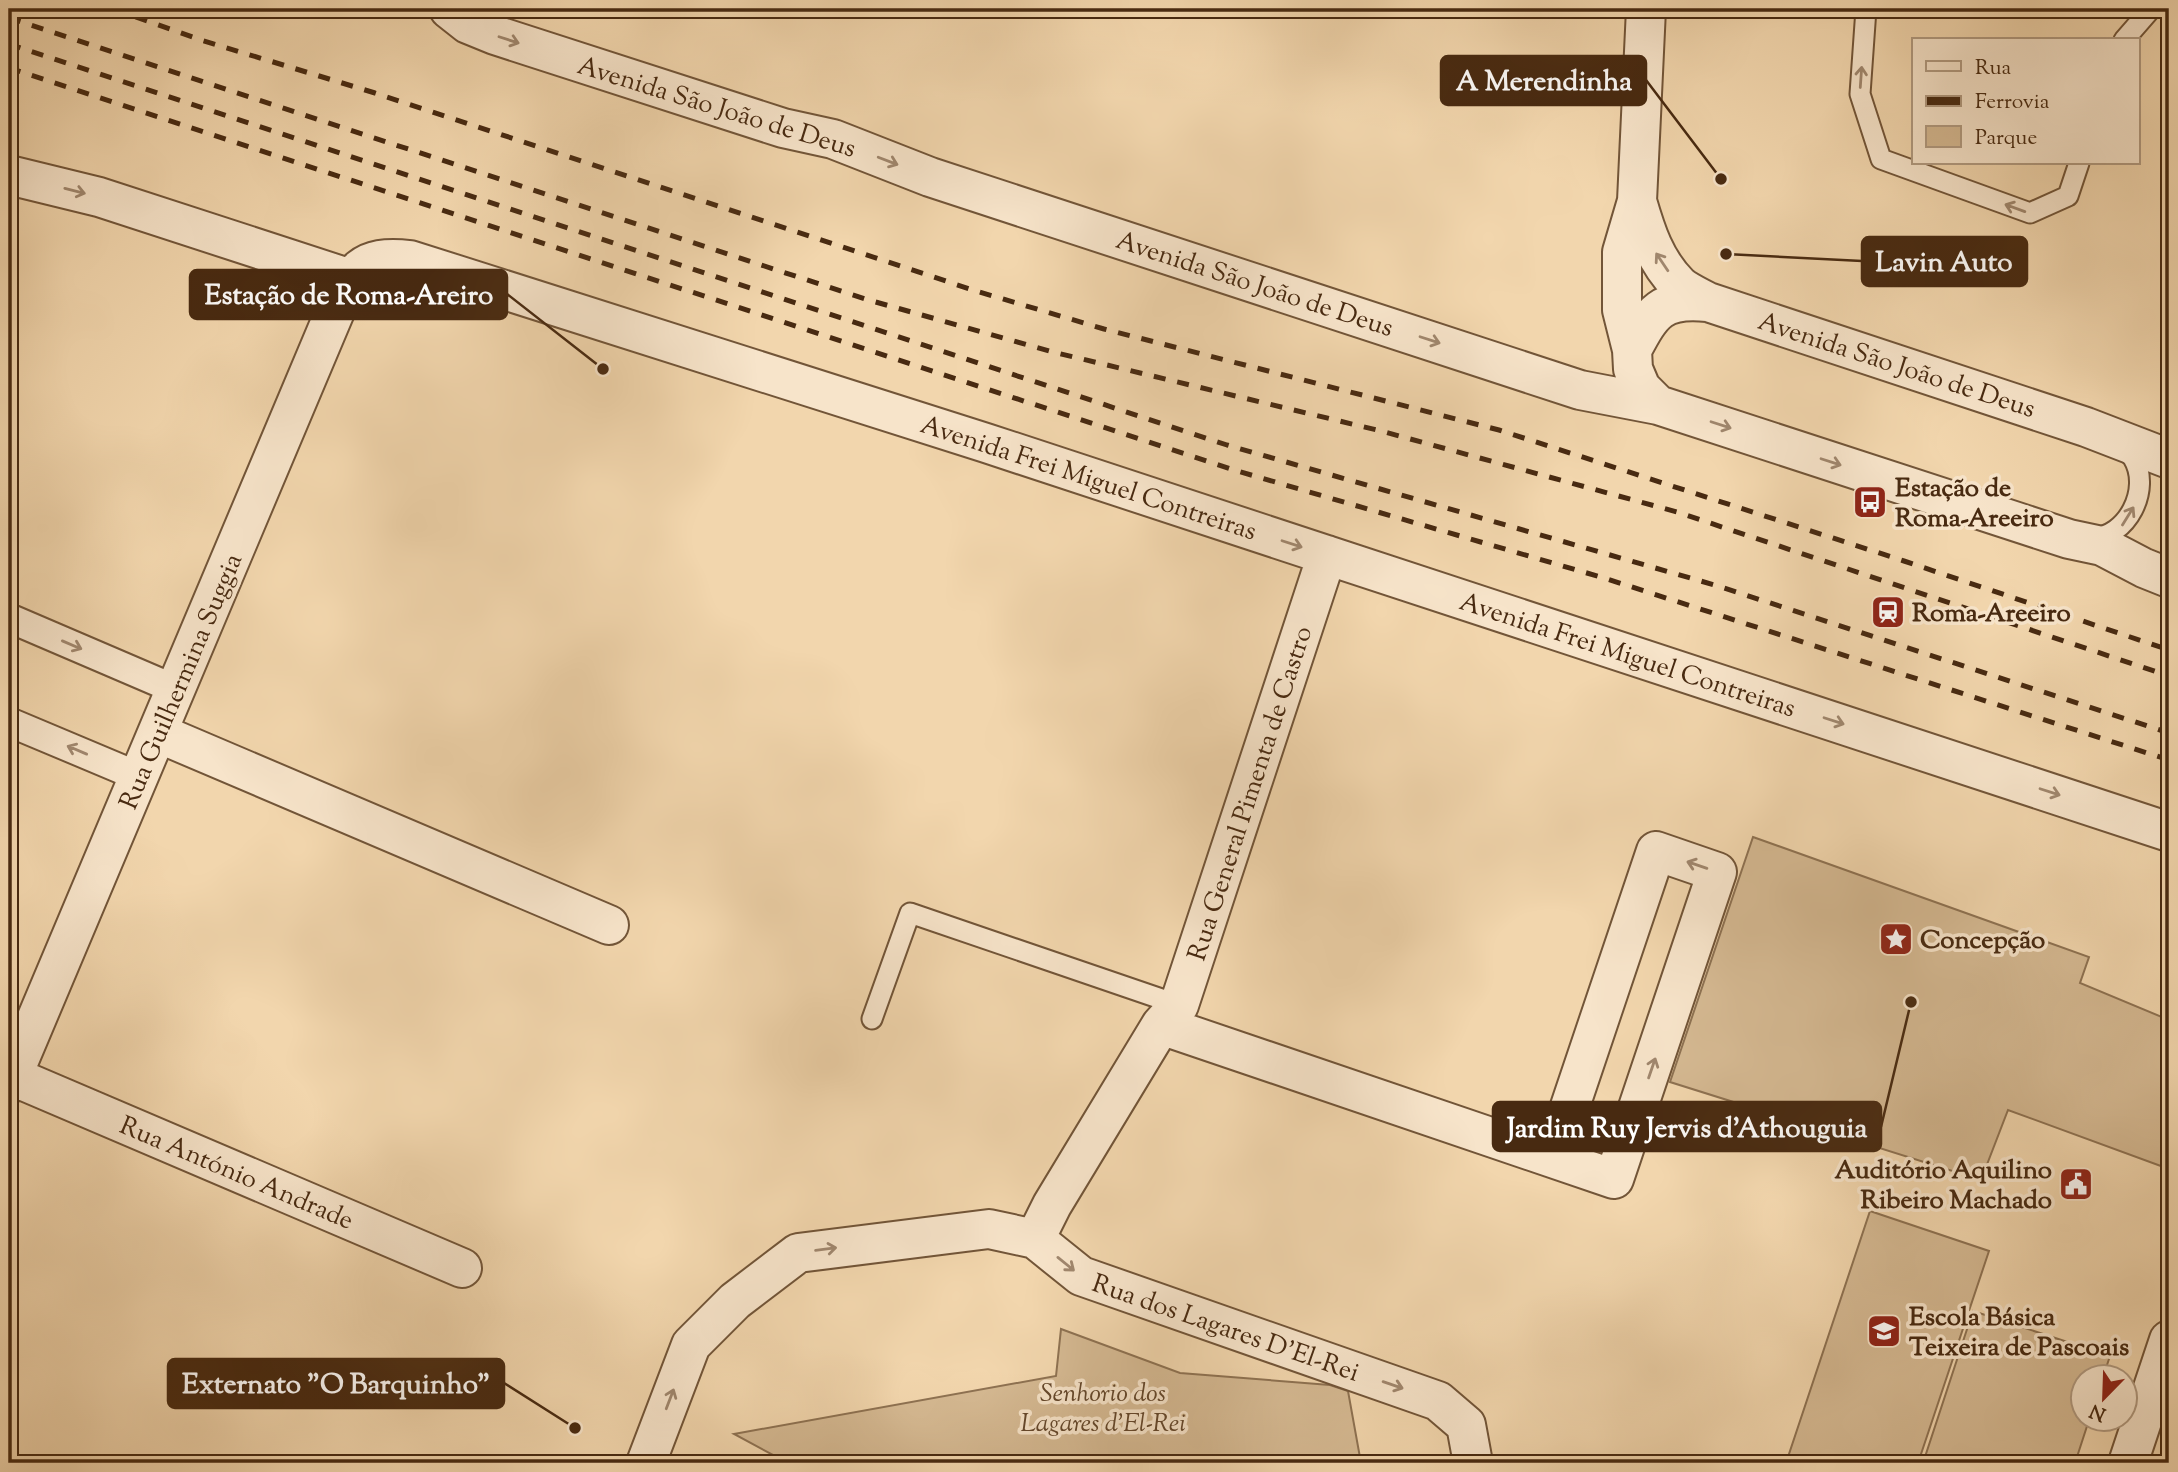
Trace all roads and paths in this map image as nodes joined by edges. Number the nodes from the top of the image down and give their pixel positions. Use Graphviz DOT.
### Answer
graph roads {
  1 [pos="449,9"];
  2 [pos="1646,9"];
  3 [pos="1866,9"];
  4 [pos="2151,9"];
  5 [pos="2126,38"];
  6 [pos="2079,164"];
  7 [pos="9,175"];
  8 [pos="1637,201"];
  9 [pos="351,279"];
  10 [pos="1708,302"];
  11 [pos="1632,350"];
  12 [pos="1658,405"];
  13 [pos="2086,427"];
  14 [pos="2169,459"];
  15 [pos="2069,540"];
  16 [pos="1327,555"];
  17 [pos="2169,578"];
  18 [pos="9,618"];
  19 [pos="177,690"];
  20 [pos="9,722"];
  21 [pos="158,733"];
  22 [pos="140,777"];
  23 [pos="2169,832"];
  24 [pos="608,925"];
  25 [pos="1170,1015"];
  26 [pos="872,1018"];
  27 [pos="18,1038"];
  28 [pos="10,1080"];
  29 [pos="1553,1157"];
  30 [pos="1035,1239"];
  31 [pos="462,1268"];
  32 [pos="2169,1340"];
  33 [pos="646,1463"];
  34 [pos="1473,1463"];
  35 [pos="2128,1463"];
  1 -- 12 [label="street, Avenida São João de Deus, one-way"];
  2 -- 8 [label="street"];
  6 -- 3 [label="lane, one-way"];
  4 -- 5 [label="lane"];
  7 -- 9 [label="street, one-way"];
  10 -- 8 [label="street, Avenida São João de Deus, one-way"];
  8 -- 11 [label="street"];
  9 -- 16 [label="street, Avenida Frei Miguel Contreiras, one-way"];
  9 -- 19 [label="street, Rua Guilhermina Suggia"];
  10 -- 11 [label="street, Avenida São João de Deus"];
  10 -- 13 [label="street, Avenida São João de Deus"];
  11 -- 12 [label="street"];
  12 -- 15 [label="street, Avenida São João de Deus, one-way"];
  13 -- 14 [label="street, Avenida São João de Deus"];
  15 -- 13 [label="lane, Avenida São João de Deus, one-way"];
  15 -- 17 [label="street, Avenida São João de Deus"];
  16 -- 23 [label="street, Avenida Frei Miguel Contreiras, one-way"];
  16 -- 25 [label="street, Rua General Pimenta de Castro"];
  18 -- 19 [label="street, one-way"];
  19 -- 21 [label="street, Rua Guilhermina Suggia"];
  22 -- 20 [label="street, one-way"];
  21 -- 22 [label="street, Rua Guilhermina Suggia"];
  21 -- 24 [label="street"];
  22 -- 27 [label="street, Rua Guilhermina Suggia"];
  25 -- 26 [label="lane"];
  25 -- 29 [label="street"];
  25 -- 30 [label="street, Rua General Pimenta de Castro"];
  27 -- 28 [label="street, Rua Guilhermina Suggia"];
  28 -- 31 [label="street, Rua António Andrade"];
  29 -- 29 [label="street, one-way"];
  33 -- 30 [label="street, Rua dos Lagares D'El-Rei, one-way"];
  30 -- 34 [label="street, Rua dos Lagares D'El-Rei, one-way"];
  32 -- 35 [label="street"];
}
